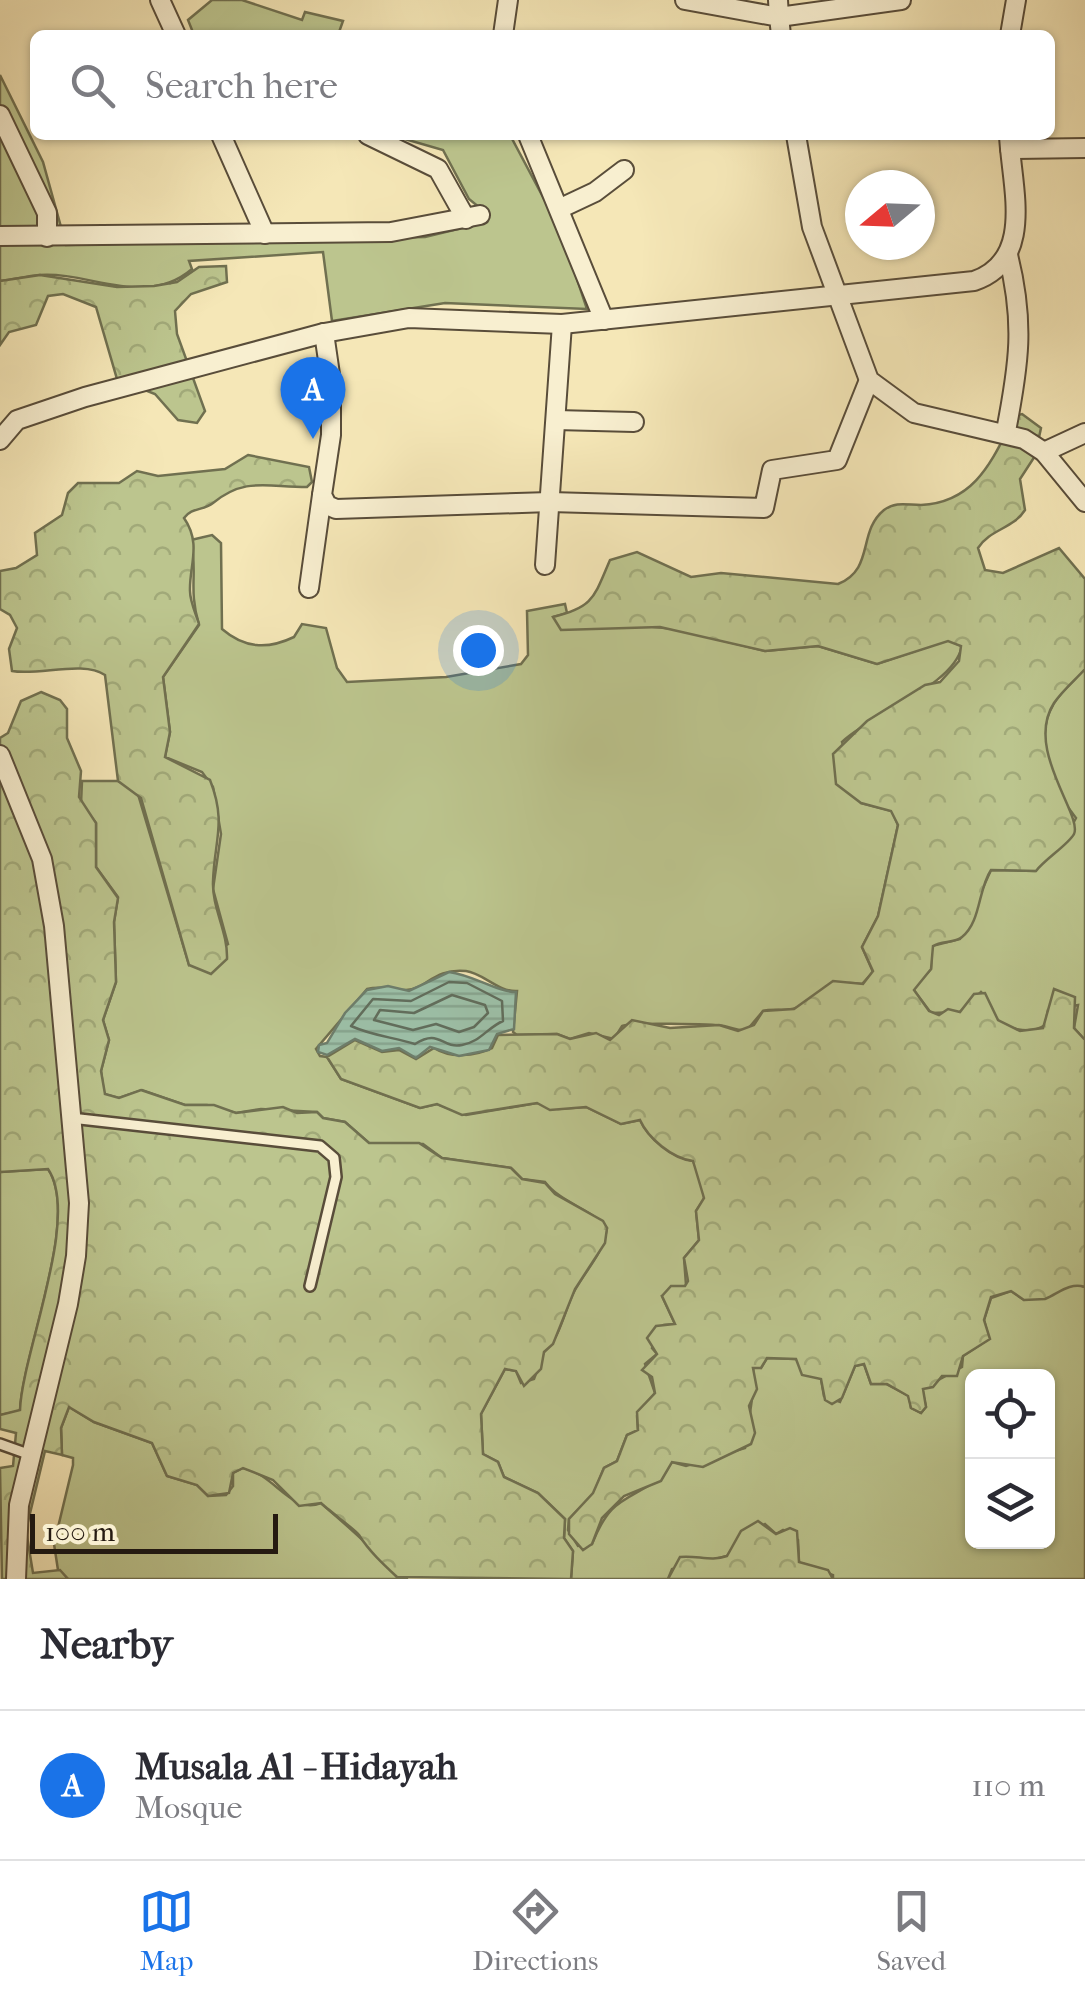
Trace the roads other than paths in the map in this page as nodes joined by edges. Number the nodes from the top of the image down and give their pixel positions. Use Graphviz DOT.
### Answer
graph roads {
  1 [pos="160,0"];
  2 [pos="508,0"];
  3 [pos="684,0"];
  4 [pos="900,0"];
  5 [pos="1016,0"];
  6 [pos="779,17"];
  7 [pos="174,30"];
  8 [pos="503,30"];
  9 [pos="1011,30"];
  10 [pos="0,115"];
  11 [pos="223,140"];
  12 [pos="379,140"];
  13 [pos="530,140"];
  14 [pos="797,140"];
  15 [pos="1009,142"];
  16 [pos="1085,148"];
  17 [pos="624,170"];
  18 [pos="561,208"];
  19 [pos="265,234"];
  20 [pos="0,236"];
  21 [pos="46,237"];
  22 [pos="1008,255"];
  23 [pos="835,296"];
  24 [pos="604,320"];
  25 [pos="562,324"];
  26 [pos="324,333"];
  27 [pos="869,380"];
  28 [pos="556,420"];
  29 [pos="634,422"];
  30 [pos="1006,431"];
  31 [pos="1085,433"];
  32 [pos="0,440"];
  33 [pos="1044,452"];
  34 [pos="322,495"];
  35 [pos="550,502"];
  36 [pos="1085,502"];
  37 [pos="545,565"];
  38 [pos="309,588"];
  39 [pos="0,755"];
  40 [pos="71,1118"];
  41 [pos="310,1286"];
  42 [pos="0,1446"];
  43 [pos="28,1454"];
  44 [pos="16,1579"];
  1 -- 7 [label="street"];
  2 -- 8 [label="street"];
  3 -- 6 [label="street"];
  4 -- 6 [label="street"];
  5 -- 9 [label="street"];
  10 -- 21 [label="street"];
  11 -- 19 [label="street"];
  12 -- 19 [label="street"];
  13 -- 18 [label="street"];
  14 -- 23 [label="street"];
  15 -- 16 [label="street"];
  15 -- 22 [label="street"];
  17 -- 18 [label="street"];
  18 -- 24 [label="street"];
  19 -- 21 [label="street"];
  20 -- 21 [label="street"];
  22 -- 23 [label="street"];
  22 -- 30 [label="street"];
  23 -- 24 [label="street"];
  23 -- 27 [label="street"];
  24 -- 25 [label="street"];
  25 -- 26 [label="street"];
  25 -- 28 [label="street"];
  26 -- 32 [label="street"];
  26 -- 34 [label="street"];
  27 -- 30 [label="street"];
  27 -- 35 [label="street"];
  28 -- 29 [label="street"];
  28 -- 35 [label="street"];
  30 -- 33 [label="street"];
  31 -- 33 [label="street"];
  33 -- 36 [label="street"];
  34 -- 35 [label="street"];
  34 -- 38 [label="street"];
  35 -- 37 [label="street"];
  39 -- 40 [label="street"];
  40 -- 41 [label="lane"];
  40 -- 43 [label="street"];
  42 -- 43 [label="lane"];
  43 -- 44 [label="street"];
}
